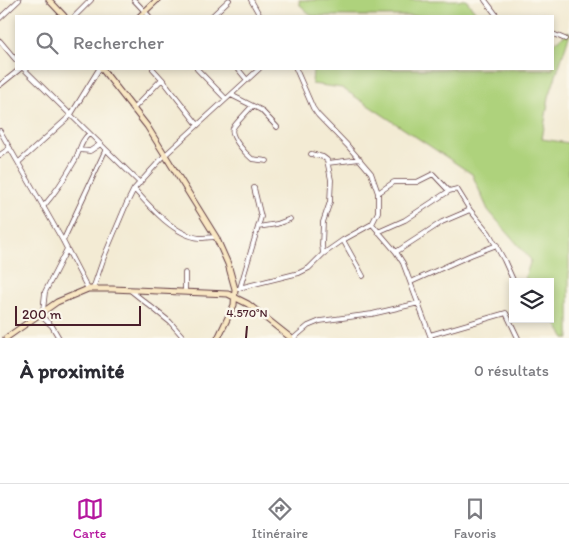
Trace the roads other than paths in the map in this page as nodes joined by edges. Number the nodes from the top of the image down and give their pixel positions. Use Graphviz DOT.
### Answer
graph roads {
  1 [pos="18,0"];
  2 [pos="49,0"];
  3 [pos="91,0"];
  4 [pos="134,0"];
  5 [pos="157,0"];
  6 [pos="229,0"];
  7 [pos="251,0"];
  8 [pos="485,0"];
  9 [pos="144,11"];
  10 [pos="63,15"];
  11 [pos="76,15"];
  12 [pos="141,15"];
  13 [pos="148,15"];
  14 [pos="213,15"];
  15 [pos="259,15"];
  16 [pos="496,15"];
  17 [pos="0,18"];
  18 [pos="554,34"];
  19 [pos="565,39"];
  20 [pos="0,41"];
  21 [pos="15,59"];
  22 [pos="19,70"];
  23 [pos="25,70"];
  24 [pos="99,70"];
  25 [pos="101,70"];
  26 [pos="154,70"];
  27 [pos="199,70"];
  28 [pos="239,70"];
  29 [pos="257,70"];
  30 [pos="296,70"];
  31 [pos="162,79"];
  32 [pos="247,80"];
  33 [pos="0,85"];
  34 [pos="231,95"];
  35 [pos="226,99"];
  36 [pos="252,106"];
  37 [pos="133,109"];
  38 [pos="70,116"];
  39 [pos="198,125"];
  40 [pos="277,127"];
  41 [pos="0,131"];
  42 [pos="89,134"];
  43 [pos="99,144"];
  44 [pos="10,148"];
  45 [pos="79,150"];
  46 [pos="105,151"];
  47 [pos="311,154"];
  48 [pos="0,155"];
  49 [pos="164,156"];
  50 [pos="360,159"];
  51 [pos="267,161"];
  52 [pos="19,162"];
  53 [pos="328,163"];
  54 [pos="140,183"];
  55 [pos="254,188"];
  56 [pos="134,189"];
  57 [pos="450,191"];
  58 [pos="378,193"];
  59 [pos="43,207"];
  60 [pos="470,210"];
  61 [pos="290,219"];
  62 [pos="372,224"];
  63 [pos="258,226"];
  64 [pos="378,232"];
  65 [pos="216,237"];
  66 [pos="343,240"];
  67 [pos="63,241"];
  68 [pos="497,245"];
  69 [pos="67,248"];
  70 [pos="396,252"];
  71 [pos="323,254"];
  72 [pos="185,273"];
  73 [pos="363,276"];
  74 [pos="512,278"];
  75 [pos="411,282"];
  76 [pos="238,288"];
  77 [pos="90,289"];
  78 [pos="129,290"];
  79 [pos="185,292"];
  80 [pos="235,296"];
  81 [pos="419,303"];
  82 [pos="41,312"];
  83 [pos="509,312"];
  84 [pos="506,313"];
  85 [pos="430,337"];
  86 [pos="6,338"];
  87 [pos="59,338"];
  88 [pos="184,338"];
  89 [pos="218,338"];
  90 [pos="292,338"];
  91 [pos="518,338"];
  1 -- 17 [label="street"];
  2 -- 10 [label="street"];
  3 -- 11 [label="street"];
  4 -- 9 [label="street"];
  5 -- 9 [label="street"];
  6 -- 14 [label="street"];
  7 -- 15 [label="street"];
  8 -- 16 [label="street"];
  9 -- 12 [label="street"];
  9 -- 13 [label="street"];
  18 -- 19 [label="street"];
  20 -- 21 [label="street"];
  22 -- 33 [label="street"];
  23 -- 38 [label="street"];
  24 -- 38 [label="street"];
  25 -- 37 [label="street"];
  26 -- 31 [label="street"];
  27 -- 35 [label="street"];
  28 -- 32 [label="street"];
  29 -- 32 [label="street"];
  30 -- 50 [label="street"];
  31 -- 37 [label="street"];
  31 -- 39 [label="street"];
  32 -- 34 [label="street"];
  34 -- 35 [label="street"];
  34 -- 36 [label="street"];
  35 -- 39 [label="street"];
  36 -- 40 [label="street"];
  36 -- 51 [label="street"];
  37 -- 49 [label="street"];
  38 -- 42 [label="street"];
  38 -- 52 [label="street"];
  39 -- 49 [label="street"];
  41 -- 44 [label="street"];
  42 -- 43 [label="street"];
  42 -- 45 [label="street"];
  43 -- 45 [label="street"];
  43 -- 46 [label="street"];
  44 -- 48 [label="street"];
  44 -- 52 [label="street"];
  45 -- 59 [label="street"];
  46 -- 54 [label="street"];
  46 -- 67 [label="street"];
  47 -- 53 [label="street"];
  49 -- 54 [label="street"];
  49 -- 65 [label="street"];
  50 -- 53 [label="street"];
  50 -- 58 [label="street"];
  52 -- 59 [label="street"];
  53 -- 71 [label="street"];
  54 -- 56 [label="street"];
  55 -- 63 [label="street"];
  56 -- 65 [label="street"];
  56 -- 77 [label="street"];
  57 -- 58 [label="street"];
  57 -- 60 [label="street"];
  57 -- 64 [label="street"];
  58 -- 62 [label="street"];
  59 -- 67 [label="street"];
  60 -- 68 [label="street"];
  60 -- 70 [label="street"];
  61 -- 63 [label="street"];
  62 -- 64 [label="street"];
  62 -- 66 [label="street"];
  63 -- 76 [label="street"];
  64 -- 70 [label="street"];
  65 -- 76 [label="street"];
  66 -- 71 [label="street"];
  66 -- 73 [label="street"];
  67 -- 69 [label="street"];
  68 -- 74 [label="street"];
  68 -- 75 [label="street"];
  69 -- 77 [label="street"];
  69 -- 82 [label="street"];
  70 -- 75 [label="street"];
  71 -- 76 [label="street"];
  72 -- 79 [label="street"];
  75 -- 81 [label="street"];
  76 -- 80 [label="street"];
  77 -- 78 [label="street"];
  77 -- 82 [label="street"];
  78 -- 79 [label="street"];
  78 -- 88 [label="street"];
  79 -- 80 [label="street"];
  80 -- 89 [label="street"];
  80 -- 90 [label="street"];
  81 -- 85 [label="street"];
  81 -- 90 [label="street"];
  82 -- 86 [label="street"];
  82 -- 87 [label="street"];
  83 -- 84 [label="street"];
  84 -- 85 [label="street"];
  84 -- 91 [label="street"];
}
